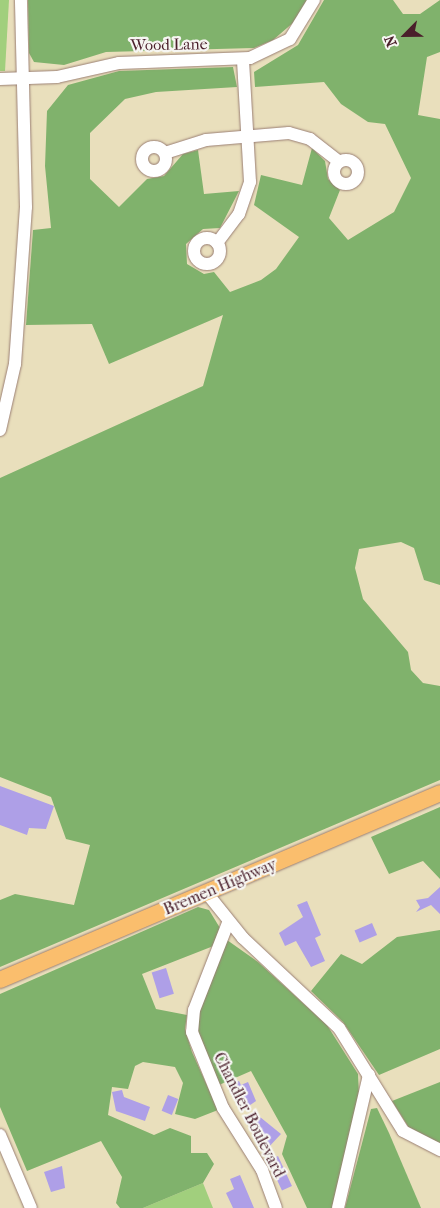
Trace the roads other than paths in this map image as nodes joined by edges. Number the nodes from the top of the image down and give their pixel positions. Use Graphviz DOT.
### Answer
graph roads {
  1 [pos="21,0"];
  2 [pos="314,0"];
  3 [pos="243,59"];
  4 [pos="24,78"];
  5 [pos="0,80"];
  6 [pos="250,134"];
  7 [pos="165,153"];
  8 [pos="339,162"];
  9 [pos="217,243"];
  10 [pos="0,430"];
  11 [pos="440,793"];
  12 [pos="206,892"];
  13 [pos="228,923"];
  14 [pos="0,980"];
  15 [pos="369,1075"];
  16 [pos="0,1135"];
  17 [pos="440,1150"];
  18 [pos="31,1208"];
  19 [pos="276,1208"];
  20 [pos="338,1208"];
  1 -- 4 [label="street"];
  2 -- 3 [label="street, Wood Lane"];
  3 -- 4 [label="street, Wood Lane"];
  3 -- 6 [label="street"];
  4 -- 5 [label="street, Wood Lane"];
  4 -- 10 [label="street"];
  6 -- 7 [label="street"];
  6 -- 8 [label="street"];
  6 -- 9 [label="street"];
  11 -- 12 [label="main road, Bremen Highway"];
  12 -- 13 [label="street"];
  12 -- 14 [label="main road, Bremen Highway"];
  13 -- 15 [label="street"];
  13 -- 19 [label="street, Chandler Boulevard"];
  15 -- 17 [label="street"];
  15 -- 20 [label="street"];
  16 -- 18 [label="street"];
}
